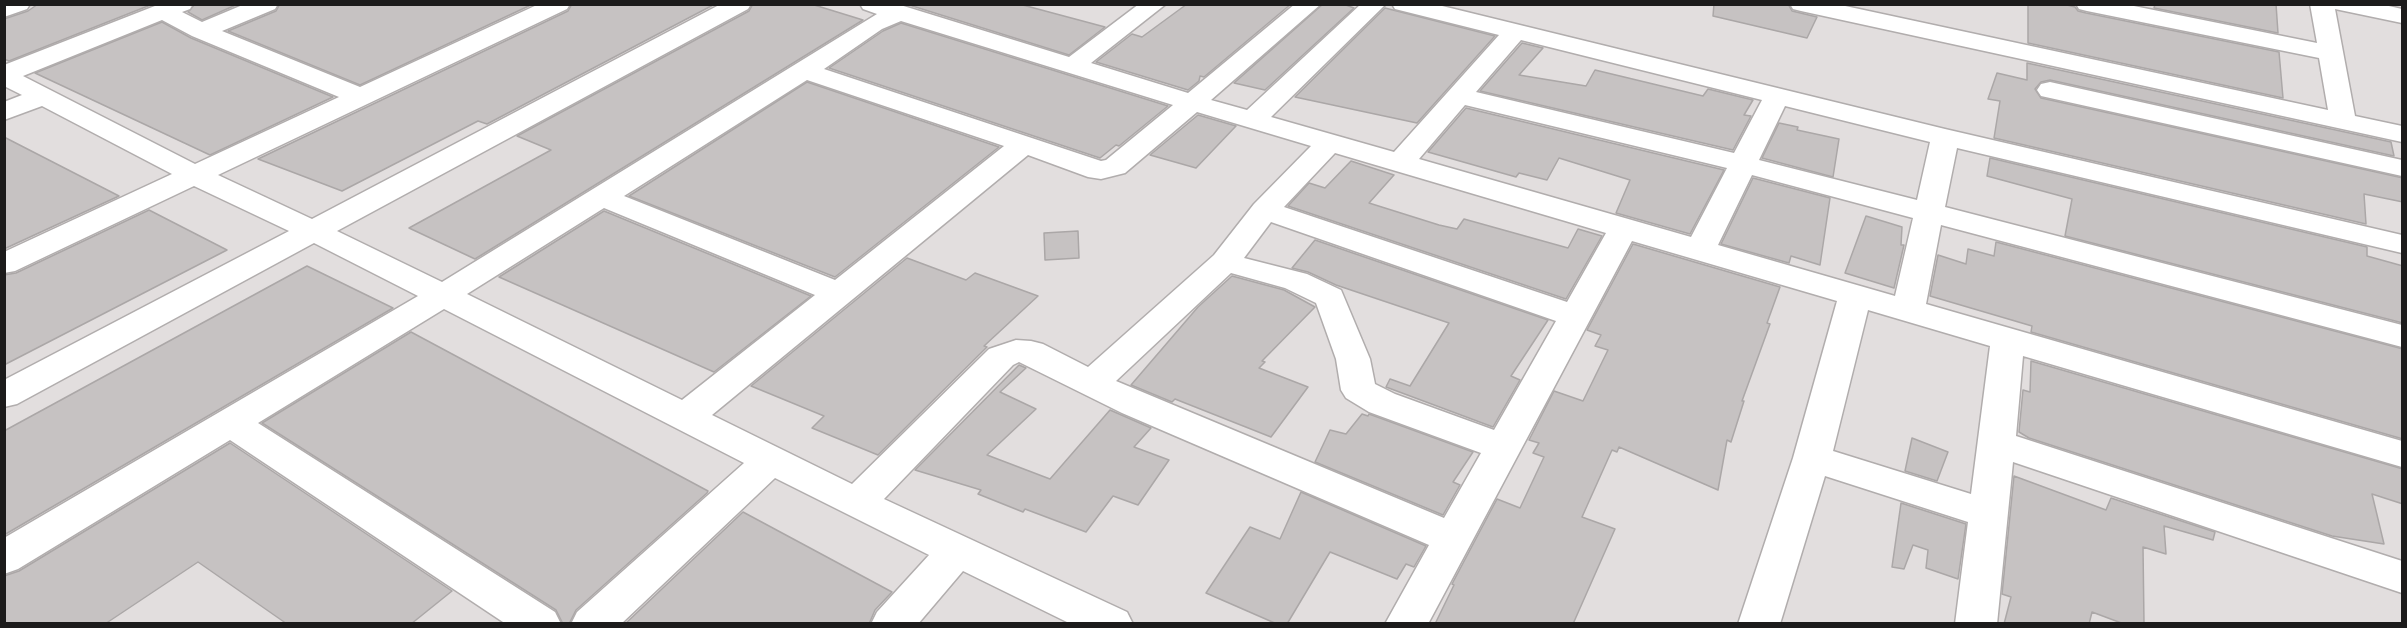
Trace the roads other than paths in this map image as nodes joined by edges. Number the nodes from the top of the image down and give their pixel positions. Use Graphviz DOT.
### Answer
graph roads {
  1 [pos="20,4"];
  2 [pos="267,4"];
  3 [pos="559,4"];
  4 [pos="740,4"];
  5 [pos="1155,4"];
  6 [pos="1310,4"];
  7 [pos="1375,4"];
  8 [pos="1403,4"];
  9 [pos="1801,4"];
  10 [pos="1931,4"];
  11 [pos="2087,4"];
  12 [pos="2322,4"];
  13 [pos="2343,4"];
  14 [pos="173,8"];
  15 [pos="885,9"];
  16 [pos="4,10"];
  17 [pos="2403,16"];
  18 [pos="201,31"];
  19 [pos="1515,32"];
  20 [pos="1924,33"];
  21 [pos="2329,53"];
  22 [pos="1072,66"];
  23 [pos="804,71"];
  24 [pos="4,75"];
  25 [pos="2050,90"];
  26 [pos="43,96"];
  27 [pos="1460,96"];
  28 [pos="1777,96"];
  29 [pos="361,97"];
  30 [pos="1194,104"];
  31 [pos="4,112"];
  32 [pos="1252,120"];
  33 [pos="2343,121"];
  34 [pos="2403,134"];
  35 [pos="1945,137"];
  36 [pos="1329,143"];
  37 [pos="1024,144"];
  38 [pos="1400,163"];
  39 [pos="1743,164"];
  40 [pos="2403,168"];
  41 [pos="195,175"];
  42 [pos="601,197"];
  43 [pos="1265,210"];
  44 [pos="1929,214"];
  45 [pos="1624,228"];
  46 [pos="314,231"];
  47 [pos="2403,244"];
  48 [pos="1700,250"];
  49 [pos="1225,262"];
  50 [pos="4,264"];
  51 [pos="839,293"];
  52 [pos="442,296"];
  53 [pos="1855,296"];
  54 [pos="1908,311"];
  55 [pos="1576,317"];
  56 [pos="2403,336"];
  57 [pos="2008,340"];
  58 [pos="1091,384"];
  59 [pos="4,395"];
  60 [pos="685,417"];
  61 [pos="231,423"];
  62 [pos="1997,443"];
  63 [pos="1503,447"];
  64 [pos="2403,454"];
  65 [pos="1812,458"];
  66 [pos="771,460"];
  67 [pos="857,504"];
  68 [pos="1988,514"];
  69 [pos="1453,538"];
  70 [pos="957,551"];
  71 [pos="4,558"];
  72 [pos="2403,577"];
  73 [pos="540,624"];
  74 [pos="592,624"];
  75 [pos="892,624"];
  76 [pos="1112,624"];
  77 [pos="1406,624"];
  78 [pos="1759,624"];
  79 [pos="1976,624"];
  1 -- 16 [label="street"];
  2 -- 18 [label="street"];
  3 -- 29 [label="street"];
  4 -- 46 [label="street"];
  5 -- 22 [label="street"];
  6 -- 30 [label="street"];
  7 -- 32 [label="street"];
  8 -- 19 [label="street"];
  9 -- 20 [label="street"];
  10 -- 20 [label="street"];
  11 -- 21 [label="street"];
  12 -- 21 [label="street"];
  13 -- 17 [label="street"];
  14 -- 18 [label="street"];
  14 -- 24 [label="street"];
  15 -- 22 [label="street"];
  15 -- 23 [label="street"];
  18 -- 29 [label="street"];
  19 -- 27 [label="street"];
  19 -- 28 [label="street"];
  20 -- 33 [label="street"];
  21 -- 33 [label="street"];
  22 -- 30 [label="street"];
  23 -- 37 [label="street"];
  23 -- 42 [label="street"];
  24 -- 26 [label="street"];
  25 -- 40 [label="street"];
  26 -- 31 [label="street"];
  26 -- 41 [label="street"];
  27 -- 38 [label="street"];
  27 -- 39 [label="street"];
  28 -- 35 [label="street"];
  28 -- 39 [label="street"];
  29 -- 41 [label="street"];
  30 -- 32 [label="street"];
  30 -- 37 [label="street"];
  32 -- 36 [label="street"];
  33 -- 34 [label="street"];
  35 -- 44 [label="street"];
  35 -- 47 [label="street"];
  36 -- 38 [label="street"];
  36 -- 43 [label="street"];
  37 -- 51 [label="street"];
  38 -- 45 [label="street"];
  39 -- 44 [label="street"];
  39 -- 48 [label="street"];
  41 -- 46 [label="street"];
  41 -- 50 [label="street"];
  42 -- 51 [label="street"];
  42 -- 52 [label="street"];
  43 -- 49 [label="street"];
  43 -- 55 [label="street"];
  44 -- 54 [label="street"];
  44 -- 56 [label="street"];
  45 -- 48 [label="street"];
  45 -- 55 [label="street"];
  46 -- 52 [label="street"];
  46 -- 59 [label="street"];
  48 -- 53 [label="street"];
  49 -- 58 [label="street"];
  49 -- 63 [label="street"];
  51 -- 60 [label="street"];
  52 -- 60 [label="street"];
  52 -- 61 [label="street"];
  53 -- 54 [label="street"];
  53 -- 65 [label="street"];
  54 -- 57 [label="street"];
  55 -- 63 [label="street"];
  57 -- 62 [label="street"];
  57 -- 64 [label="street"];
  58 -- 67 [label="street"];
  58 -- 69 [label="street"];
  60 -- 66 [label="street"];
  61 -- 71 [label="street"];
  61 -- 73 [label="street"];
  62 -- 68 [label="street"];
  62 -- 72 [label="street"];
  63 -- 69 [label="street"];
  65 -- 68 [label="street"];
  65 -- 78 [label="street"];
  66 -- 67 [label="street"];
  66 -- 74 [label="street"];
  67 -- 70 [label="street"];
  68 -- 79 [label="street"];
  69 -- 77 [label="street"];
  70 -- 75 [label="street"];
  70 -- 76 [label="street"];
}
